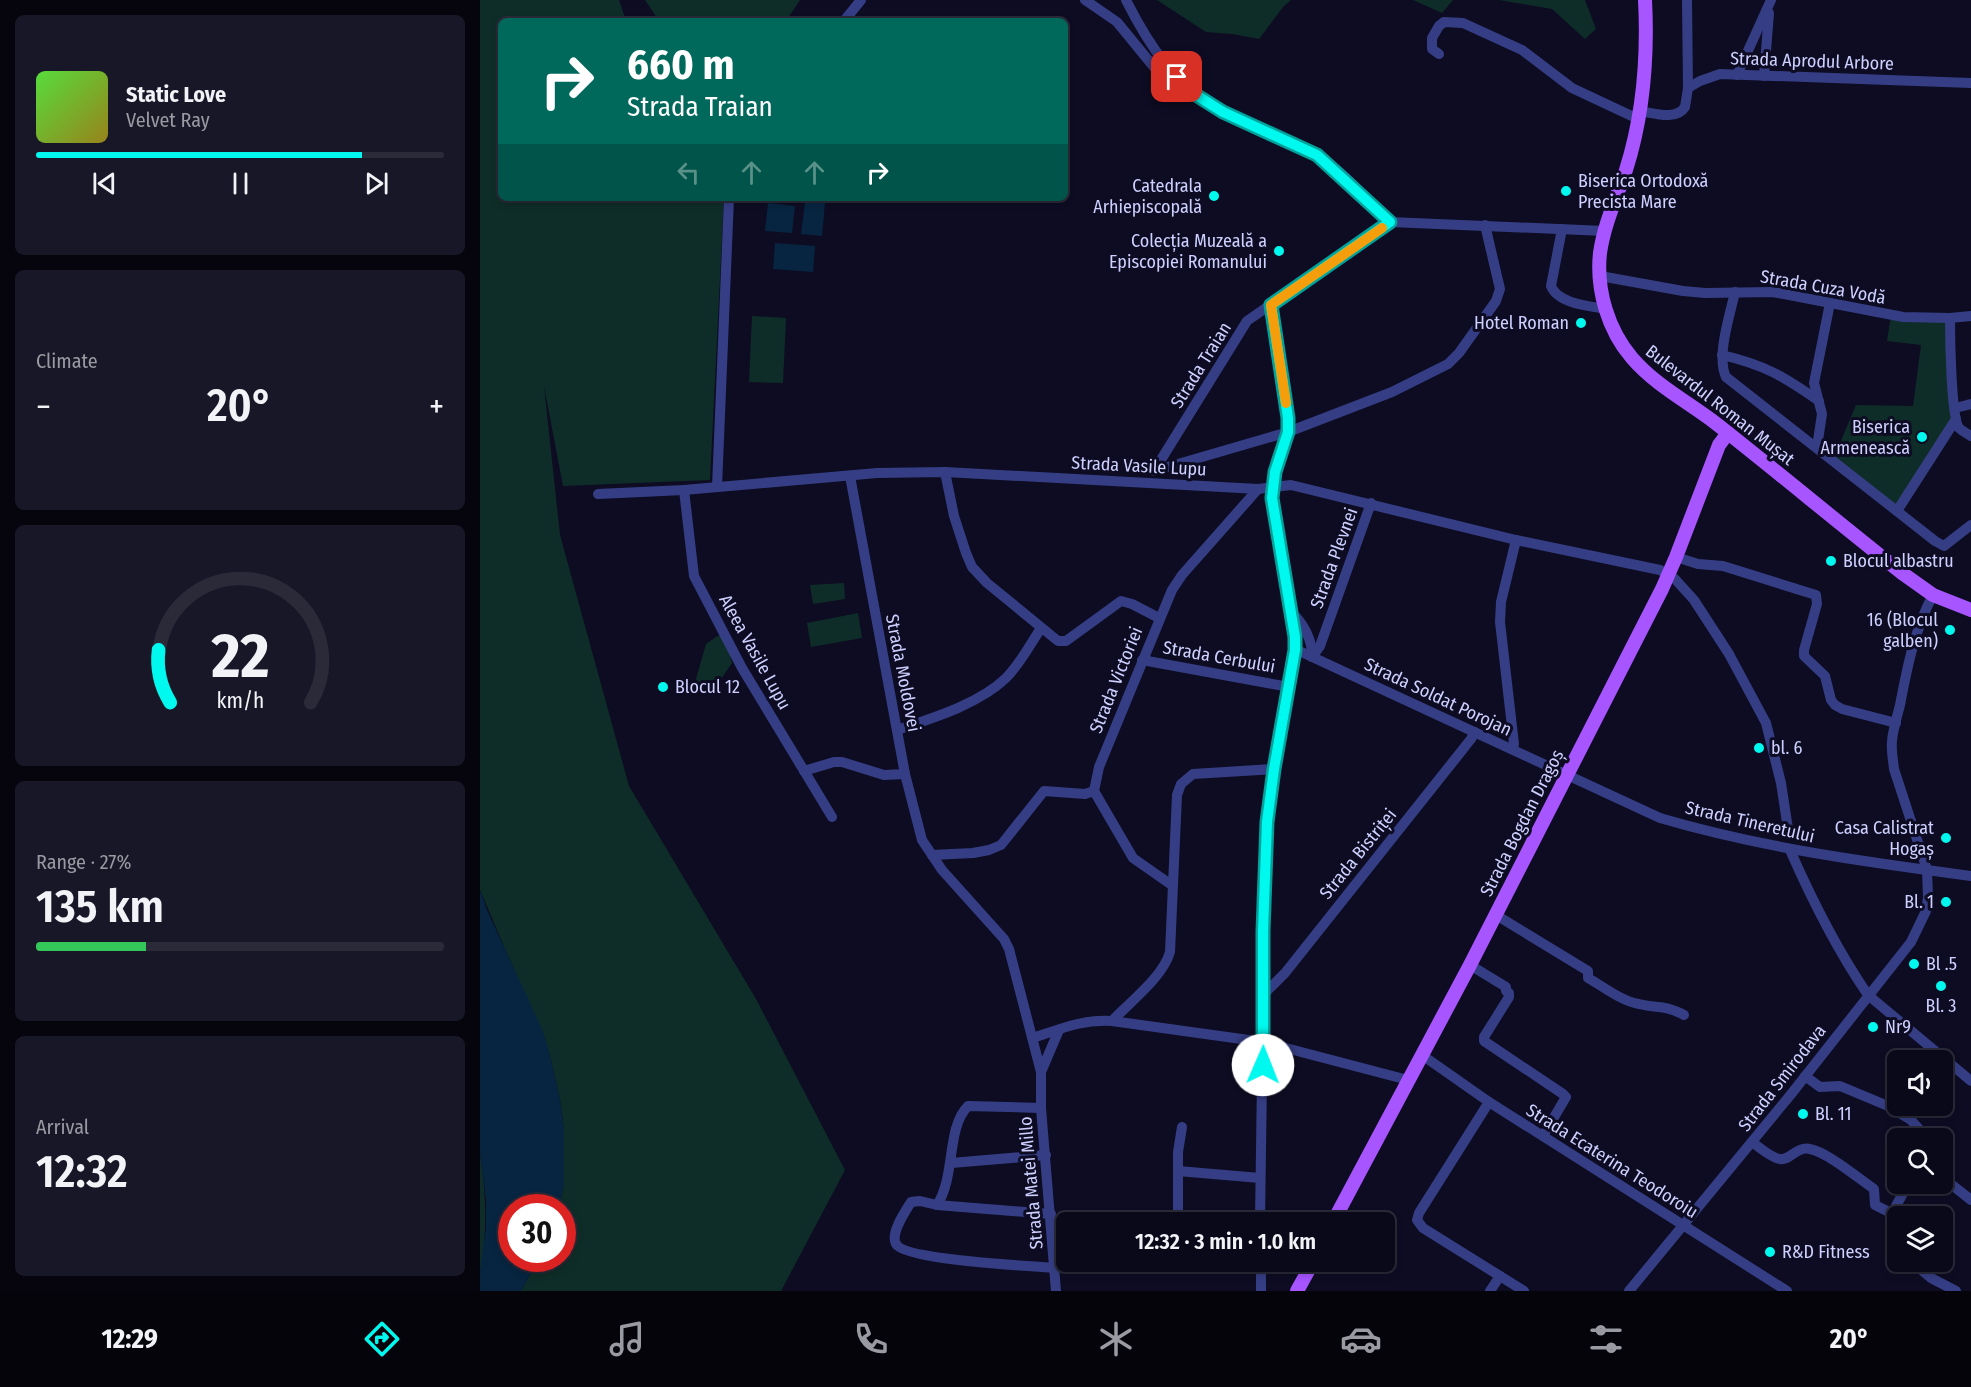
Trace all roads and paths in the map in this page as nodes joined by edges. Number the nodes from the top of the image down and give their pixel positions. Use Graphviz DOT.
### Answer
graph roads {
  1 [pos="861,0"];
  2 [pos="1085,0"];
  3 [pos="1126,0"];
  4 [pos="1645,0"];
  5 [pos="1687,0"];
  6 [pos="1771,0"];
  7 [pos="846,18"];
  8 [pos="1439,54"];
  9 [pos="1737,75"];
  10 [pos="1764,76"];
  11 [pos="1177,77"];
  12 [pos="1971,83"];
  13 [pos="1688,88"];
  14 [pos="1638,115"];
  15 [pos="729,201"];
  16 [pos="1390,222"];
  17 [pos="1485,225"];
  18 [pos="1562,229"];
  19 [pos="1605,231"];
  20 [pos="1600,276"];
  21 [pos="1735,292"];
  22 [pos="1830,303"];
  23 [pos="1271,305"];
  24 [pos="1606,309"];
  25 [pos="1971,316"];
  26 [pos="1950,318"];
  27 [pos="1722,355"];
  28 [pos="1819,400"];
  29 [pos="1971,404"];
  30 [pos="1955,408"];
  31 [pos="1956,420"];
  32 [pos="1288,432"];
  33 [pos="1728,433"];
  34 [pos="1971,436"];
  35 [pos="1817,447"];
  36 [pos="1154,471"];
  37 [pos="945,472"];
  38 [pos="850,476"];
  39 [pos="1147,482"];
  40 [pos="1272,486"];
  41 [pos="717,487"];
  42 [pos="1258,489"];
  43 [pos="684,490"];
  44 [pos="598,494"];
  45 [pos="1371,503"];
  46 [pos="1897,511"];
  47 [pos="1971,525"];
  48 [pos="1516,540"];
  49 [pos="1676,557"];
  50 [pos="1668,575"];
  51 [pos="1934,595"];
  52 [pos="1971,610"];
  53 [pos="1291,612"];
  54 [pos="1160,618"];
  55 [pos="1041,628"];
  56 [pos="1295,650"];
  57 [pos="1312,657"];
  58 [pos="1142,660"];
  59 [pos="1290,687"];
  60 [pos="1896,723"];
  61 [pos="897,730"];
  62 [pos="1475,732"];
  63 [pos="1511,749"];
  64 [pos="1274,769"];
  65 [pos="804,771"];
  66 [pos="905,774"];
  67 [pos="1566,775"];
  68 [pos="1094,791"];
  69 [pos="832,817"];
  70 [pos="1788,829"];
  71 [pos="1790,850"];
  72 [pos="932,855"];
  73 [pos="942,870"];
  74 [pos="1927,870"];
  75 [pos="1971,876"];
  76 [pos="1173,886"];
  77 [pos="1496,915"];
  78 [pos="1470,965"];
  79 [pos="1264,994"];
  80 [pos="1868,995"];
  81 [pos="1684,1015"];
  82 [pos="1112,1021"];
  83 [pos="1059,1029"];
  84 [pos="1033,1038"];
  85 [pos="1263,1042"];
  86 [pos="1422,1055"];
  87 [pos="1041,1072"];
  88 [pos="1805,1076"];
  89 [pos="1408,1080"];
  90 [pos="1971,1081"];
  91 [pos="1489,1102"];
  92 [pos="1041,1108"];
  93 [pos="1182,1127"];
  94 [pos="1918,1128"];
  95 [pos="1543,1136"];
  96 [pos="1752,1142"];
  97 [pos="1046,1155"];
  98 [pos="951,1162"];
  99 [pos="1178,1171"];
  100 [pos="1260,1178"];
  101 [pos="1953,1186"];
  102 [pos="1971,1200"];
  103 [pos="937,1205"];
  104 [pos="1887,1211"];
  105 [pos="1178,1212"];
  106 [pos="1260,1212"];
  107 [pos="1338,1212"];
  108 [pos="1051,1214"];
  109 [pos="1684,1226"];
  110 [pos="1055,1268"];
  111 [pos="1261,1272"];
  112 [pos="1307,1272"];
  113 [pos="1924,1272"];
  114 [pos="1500,1276"];
  115 [pos="1056,1291"];
  116 [pos="1261,1291"];
  117 [pos="1297,1291"];
  118 [pos="1490,1291"];
  119 [pos="1524,1291"];
  120 [pos="1629,1291"];
  121 [pos="1786,1291"];
  122 [pos="1956,1291"];
  1 -- 7 [label="street"];
  2 -- 11 [label="street"];
  3 -- 11 [label="street"];
  4 -- 14 [label="main road, Bulevardul Roman Mușat"];
  5 -- 13 [label="street"];
  6 -- 9 [label="street"];
  6 -- 10 [label="street"];
  8 -- 14 [label="street"];
  9 -- 10 [label="street, Strada Aprodul Arbore"];
  9 -- 13 [label="street, Strada Aprodul Arbore"];
  10 -- 12 [label="street, Strada Aprodul Arbore"];
  11 -- 16 [label="street"];
  13 -- 14 [label="street"];
  14 -- 19 [label="main road, Bulevardul Roman Mușat"];
  15 -- 41 [label="street"];
  16 -- 17 [label="street"];
  16 -- 23 [label="street, Strada Traian"];
  17 -- 18 [label="street"];
  17 -- 32 [label="street"];
  18 -- 19 [label="street"];
  18 -- 24 [label="street"];
  19 -- 20 [label="main road, Bulevardul Roman Mușat"];
  20 -- 21 [label="street, Strada Cuza Vodă"];
  20 -- 24 [label="main road, Bulevardul Roman Mușat"];
  21 -- 22 [label="street, Strada Cuza Vodă"];
  21 -- 27 [label="street"];
  22 -- 26 [label="street, Strada Cuza Vodă"];
  22 -- 28 [label="street"];
  23 -- 32 [label="street"];
  23 -- 36 [label="street, Strada Traian"];
  24 -- 33 [label="main road, Bulevardul Roman Mușat"];
  25 -- 26 [label="street, Strada Cuza Vodă"];
  26 -- 30 [label="street"];
  27 -- 28 [label="street"];
  27 -- 35 [label="street"];
  28 -- 35 [label="street"];
  29 -- 30 [label="street"];
  30 -- 31 [label="street"];
  31 -- 34 [label="street"];
  31 -- 46 [label="street"];
  32 -- 36 [label="street"];
  32 -- 40 [label="street"];
  33 -- 49 [label="main road, Strada Bogdan Dragoș"];
  33 -- 51 [label="main road, Bulevardul Roman Mușat"];
  35 -- 46 [label="street"];
  36 -- 39 [label="street, Strada Traian"];
  37 -- 38 [label="street, Strada Vasile Lupu"];
  37 -- 39 [label="street, Strada Vasile Lupu"];
  37 -- 55 [label="street"];
  38 -- 41 [label="street, Strada Vasile Lupu"];
  38 -- 61 [label="street, Strada Moldovei"];
  39 -- 42 [label="street, Strada Vasile Lupu"];
  40 -- 42 [label="street, Strada Vasile Lupu"];
  40 -- 45 [label="street, Strada Vasile Lupu"];
  40 -- 53 [label="street"];
  41 -- 43 [label="street, Strada Vasile Lupu"];
  42 -- 54 [label="street, Strada Victoriei"];
  43 -- 44 [label="street, Strada Vasile Lupu"];
  43 -- 65 [label="street, Aleea Vasile Lupu"];
  45 -- 48 [label="street, Strada Vasile Lupu"];
  45 -- 57 [label="street, Strada Plevnei"];
  46 -- 47 [label="street"];
  48 -- 50 [label="street, Strada Vasile Lupu"];
  48 -- 63 [label="street"];
  49 -- 50 [label="main road, Strada Bogdan Dragoș"];
  49 -- 60 [label="street"];
  50 -- 67 [label="main road, Strada Bogdan Dragoș"];
  50 -- 70 [label="street"];
  51 -- 52 [label="main road, Bulevardul Roman Mușat"];
  51 -- 60 [label="street, Strada Smirodava"];
  53 -- 56 [label="street"];
  53 -- 57 [label="street"];
  54 -- 55 [label="street"];
  54 -- 58 [label="street, Strada Victoriei"];
  55 -- 61 [label="street"];
  56 -- 57 [label="street, Strada Soldat Porojan"];
  56 -- 59 [label="street"];
  57 -- 62 [label="street, Strada Soldat Porojan"];
  58 -- 59 [label="street, Strada Cerbului"];
  58 -- 68 [label="street, Strada Victoriei"];
  59 -- 64 [label="street"];
  60 -- 74 [label="street, Strada Smirodava"];
  61 -- 66 [label="street, Strada Moldovei"];
  62 -- 63 [label="street, Strada Soldat Porojan"];
  62 -- 79 [label="street, Strada Bistriței"];
  63 -- 67 [label="street, Strada Soldat Porojan"];
  64 -- 76 [label="street"];
  64 -- 79 [label="street"];
  65 -- 66 [label="street"];
  65 -- 69 [label="street, Aleea Vasile Lupu"];
  66 -- 72 [label="street, Strada Moldovei"];
  67 -- 71 [label="street, Strada Tineretului"];
  67 -- 77 [label="main road, Strada Bogdan Dragoș"];
  68 -- 72 [label="street"];
  68 -- 76 [label="street"];
  71 -- 74 [label="street, Strada Tineretului"];
  71 -- 80 [label="street"];
  72 -- 73 [label="street, Strada Moldovei"];
  73 -- 84 [label="street, Strada Matei Millo"];
  74 -- 75 [label="street, Strada Tineretului"];
  74 -- 80 [label="street, Strada Smirodava"];
  76 -- 82 [label="street"];
  77 -- 78 [label="main road, Strada Bogdan Dragoș"];
  77 -- 81 [label="street"];
  78 -- 86 [label="main road, Strada Bogdan Dragoș"];
  78 -- 95 [label="street"];
  79 -- 85 [label="street"];
  80 -- 88 [label="street, Strada Smirodava"];
  80 -- 90 [label="street"];
  82 -- 83 [label="street"];
  82 -- 85 [label="street"];
  83 -- 84 [label="street"];
  83 -- 87 [label="street, Strada Matei Millo"];
  84 -- 87 [label="street, Strada Matei Millo"];
  85 -- 89 [label="street"];
  85 -- 100 [label="street"];
  86 -- 89 [label="main road, Strada Bogdan Dragoș"];
  86 -- 91 [label="street, Strada Ecaterina Teodoroiu"];
  87 -- 92 [label="street, Strada Matei Millo"];
  88 -- 94 [label="street"];
  88 -- 96 [label="street, Strada Smirodava"];
  89 -- 107 [label="main road, Strada Bogdan Dragoș"];
  91 -- 95 [label="street, Strada Ecaterina Teodoroiu"];
  91 -- 114 [label="street"];
  92 -- 97 [label="street, Strada Matei Millo"];
  92 -- 98 [label="street"];
  93 -- 99 [label="street"];
  95 -- 109 [label="street, Strada Ecaterina Teodoroiu"];
  96 -- 104 [label="street"];
  96 -- 109 [label="street, Strada Smirodava"];
  97 -- 98 [label="street"];
  97 -- 108 [label="street, Strada Matei Millo"];
  98 -- 103 [label="street"];
  99 -- 100 [label="street"];
  99 -- 105 [label="street"];
  100 -- 106 [label="street"];
  101 -- 102 [label="street"];
  103 -- 108 [label="street"];
  103 -- 110 [label="street"];
  108 -- 110 [label="street, Strada Matei Millo"];
  109 -- 120 [label="street, Strada Smirodava"];
  109 -- 121 [label="street, Strada Ecaterina Teodoroiu"];
  110 -- 115 [label="street, Strada Matei Millo"];
  111 -- 116 [label="street"];
  112 -- 117 [label="main road"];
  113 -- 122 [label="street"];
  114 -- 118 [label="street"];
  114 -- 119 [label="street"];
}
